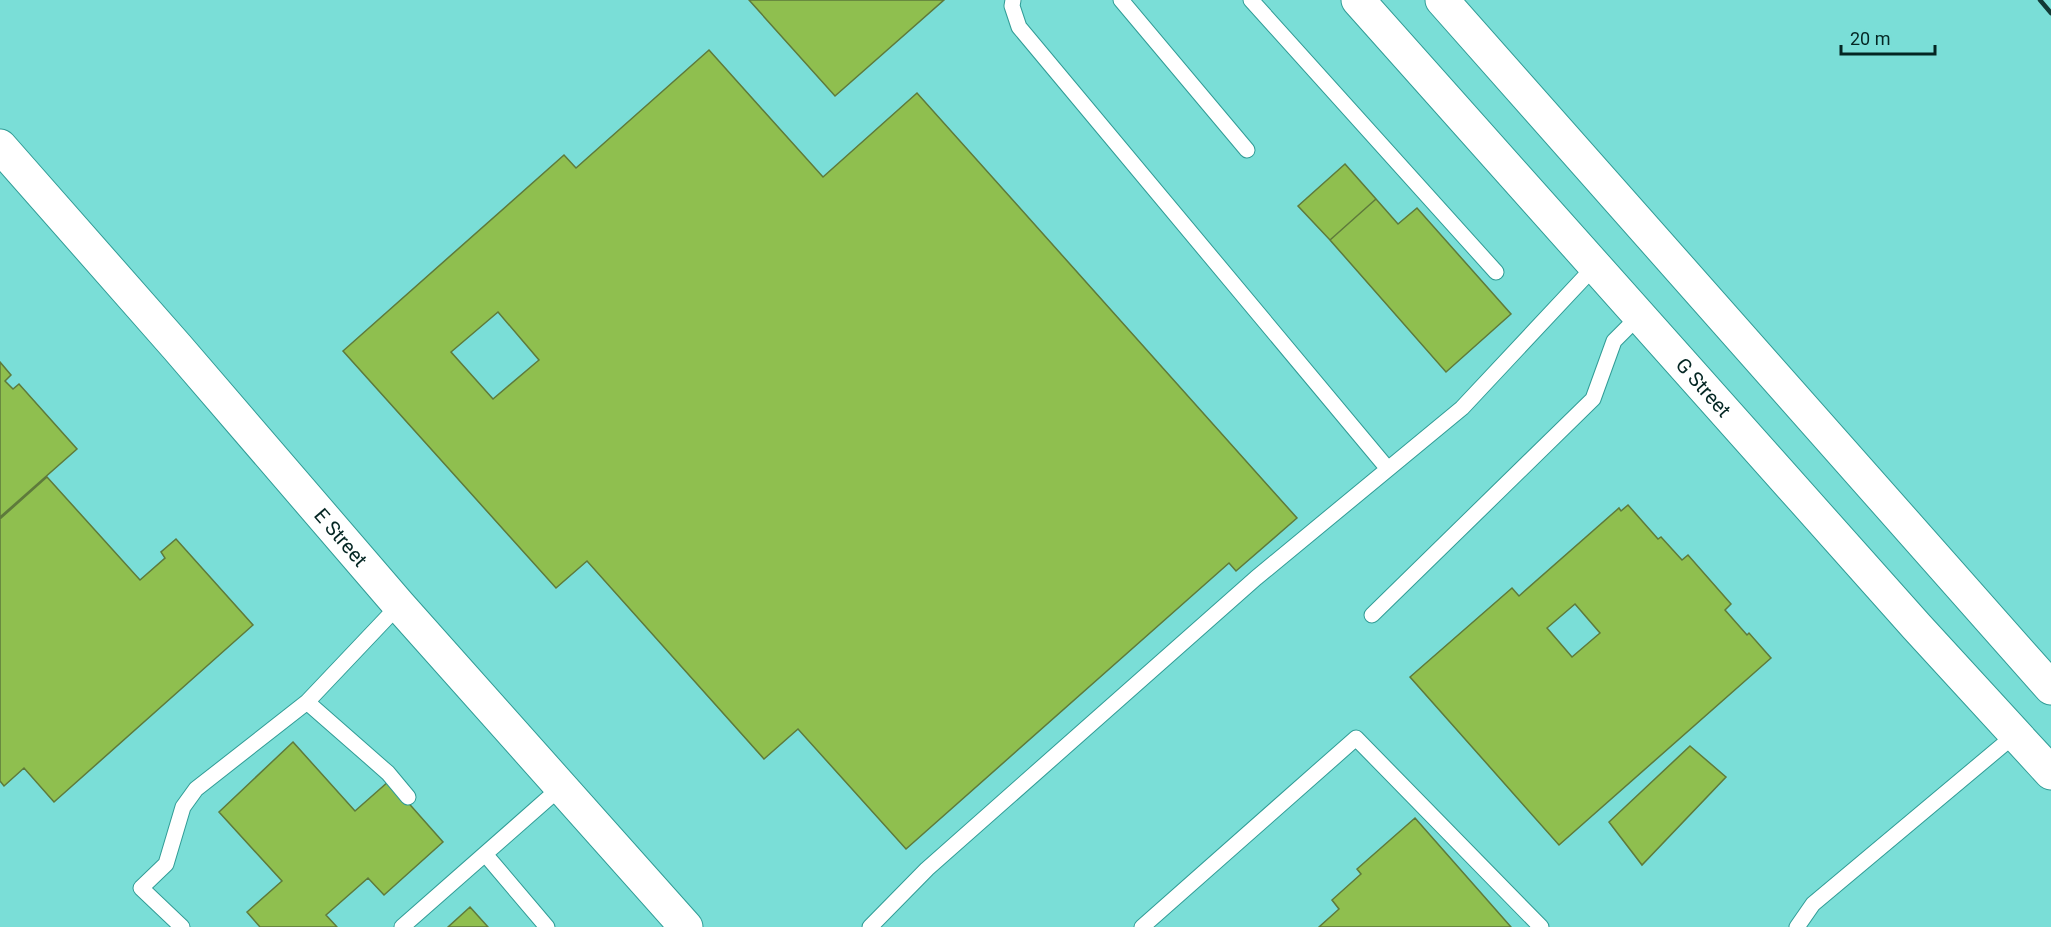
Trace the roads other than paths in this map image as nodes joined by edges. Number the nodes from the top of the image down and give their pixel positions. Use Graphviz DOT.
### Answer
graph roads {
  1 [pos="1013,0"];
  2 [pos="1121,0"];
  3 [pos="1251,0"];
  4 [pos="1358,0"];
  5 [pos="1442,0"];
  6 [pos="0,146"];
  7 [pos="1247,150"];
  8 [pos="1595,266"];
  9 [pos="1496,272"];
  10 [pos="1640,315"];
  11 [pos="1388,469"];
  12 [pos="399,605"];
  13 [pos="1372,615"];
  14 [pos="2051,688"];
  15 [pos="307,702"];
  16 [pos="2016,734"];
  17 [pos="2051,773"];
  18 [pos="561,787"];
  19 [pos="408,797"];
  20 [pos="485,854"];
  21 [pos="182,927"];
  22 [pos="402,927"];
  23 [pos="547,927"];
  24 [pos="686,927"];
  25 [pos="870,927"];
  26 [pos="1142,927"];
  27 [pos="1541,927"];
  28 [pos="1797,927"];
  1 -- 11 [label="lane"];
  2 -- 7 [label="lane"];
  3 -- 9 [label="lane"];
  4 -- 8 [label="street, G Street"];
  5 -- 14 [label="street"];
  6 -- 12 [label="street, E Street"];
  8 -- 10 [label="street, G Street"];
  8 -- 11 [label="lane"];
  10 -- 13 [label="lane"];
  10 -- 16 [label="street, G Street"];
  11 -- 25 [label="lane"];
  12 -- 15 [label="lane"];
  12 -- 18 [label="street, E Street"];
  15 -- 19 [label="lane"];
  15 -- 21 [label="lane"];
  16 -- 17 [label="street, G Street"];
  16 -- 28 [label="lane"];
  18 -- 20 [label="lane"];
  18 -- 24 [label="street, E Street"];
  20 -- 22 [label="lane"];
  20 -- 23 [label="lane"];
  26 -- 27 [label="lane"];
}
